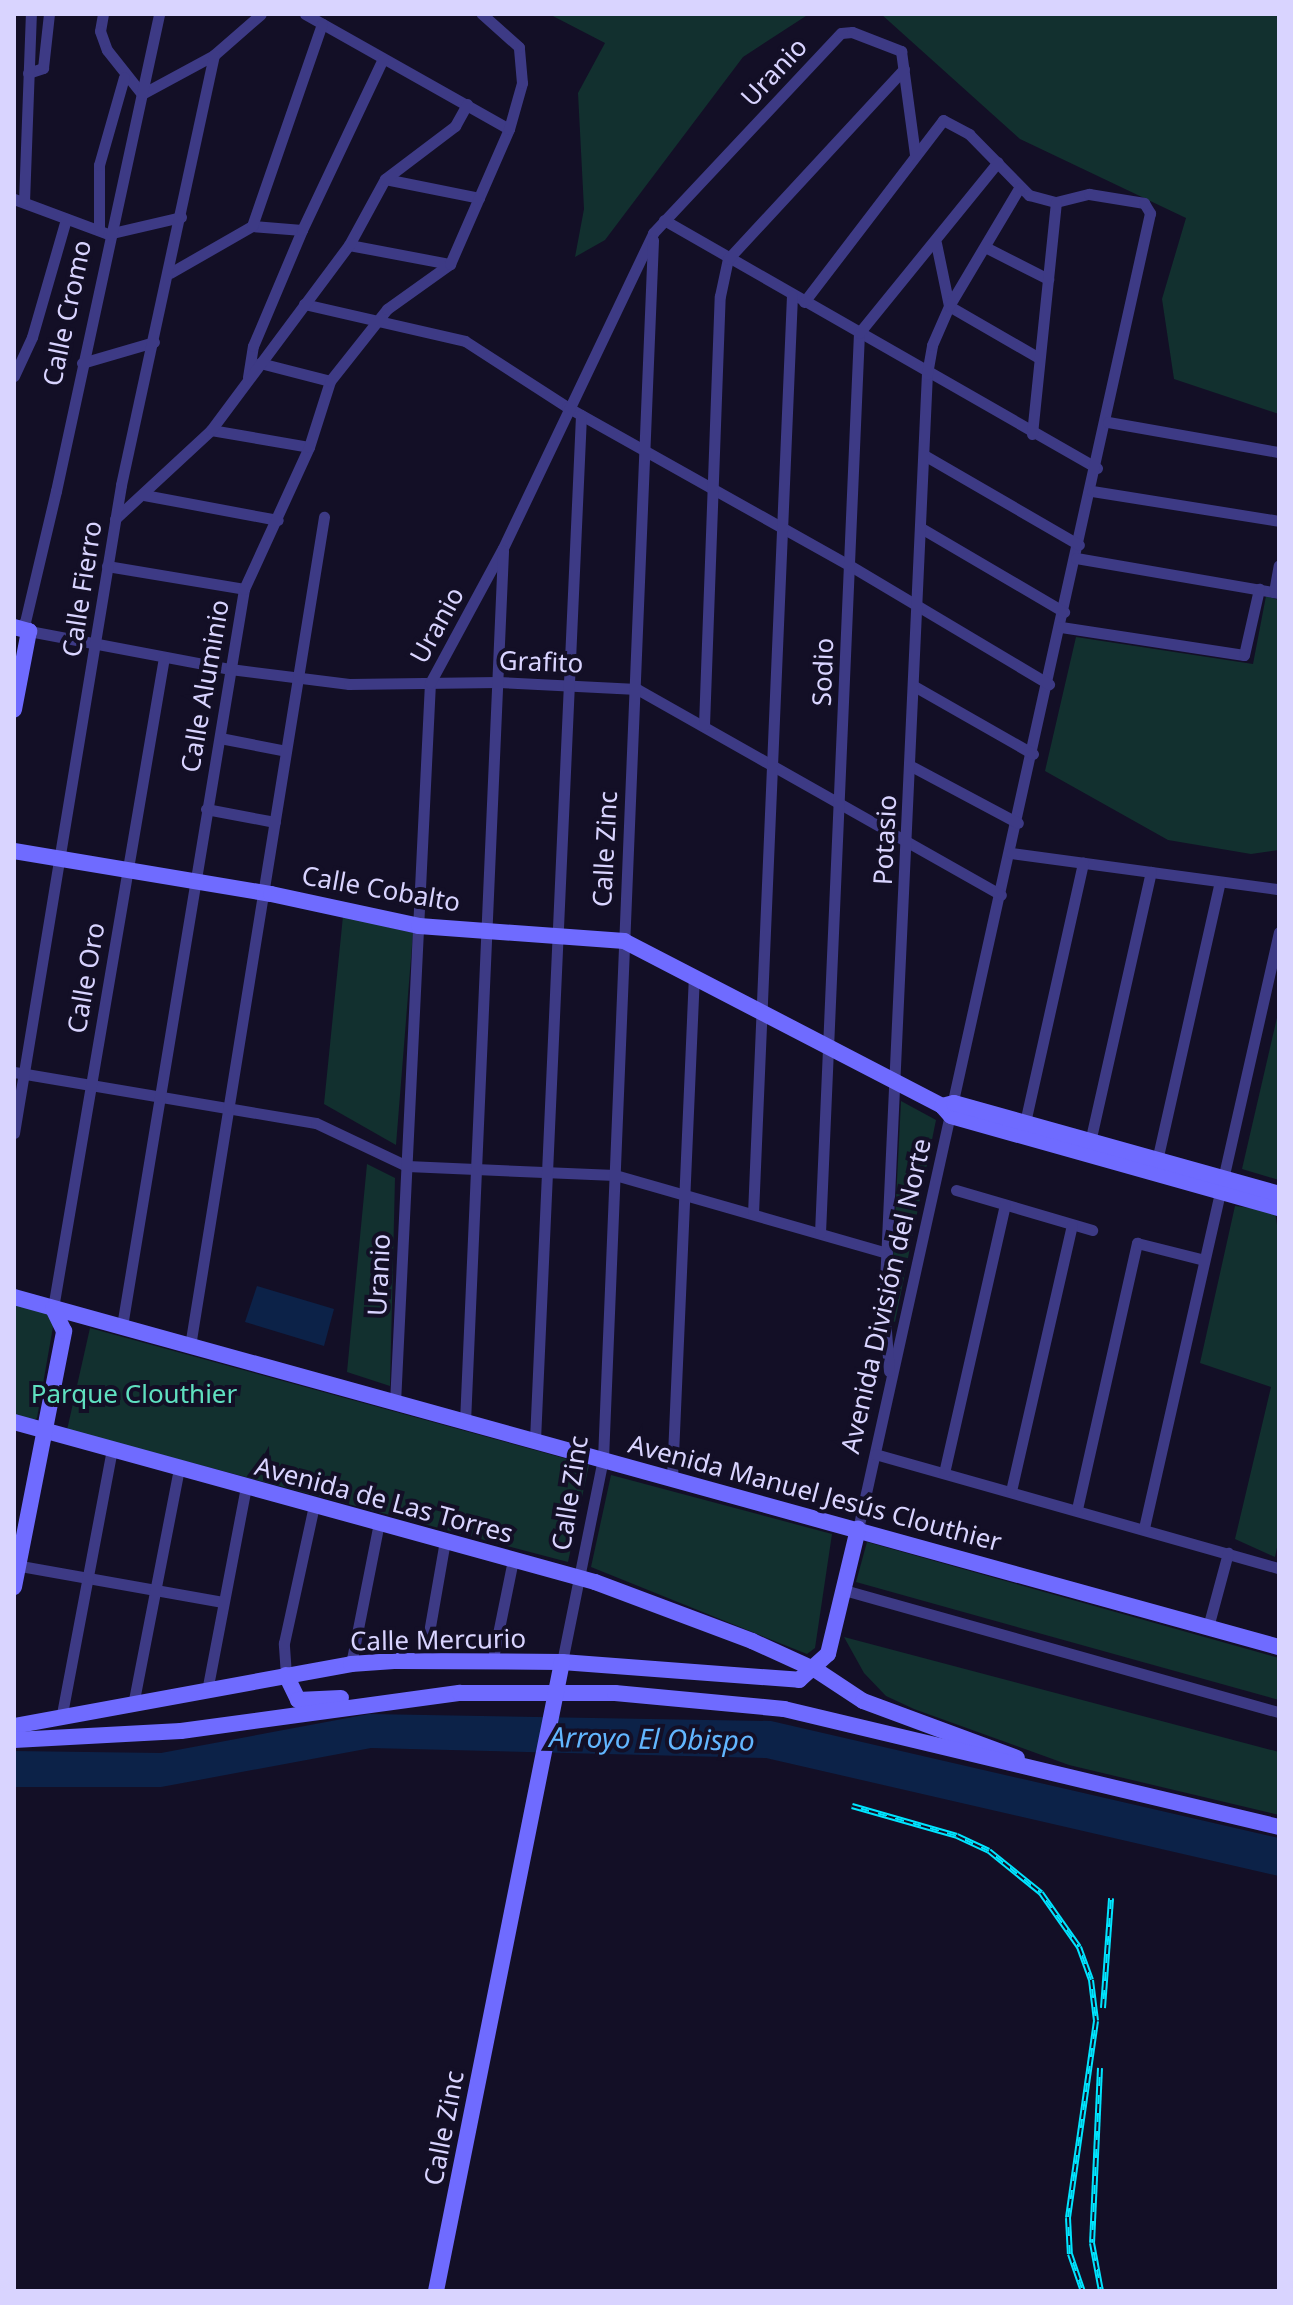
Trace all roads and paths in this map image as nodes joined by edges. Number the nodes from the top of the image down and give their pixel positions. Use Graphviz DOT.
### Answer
graph roads {
  1 [pos="31,14"];
  2 [pos="49,14"];
  3 [pos="103,14"];
  4 [pos="159,14"];
  5 [pos="261,14"];
  6 [pos="305,14"];
  7 [pos="482,14"];
  8 [pos="322,24"];
  9 [pos="214,55"];
  10 [pos="383,59"];
  11 [pos="904,69"];
  12 [pos="28,73"];
  13 [pos="124,77"];
  14 [pos="142,94"];
  15 [pos="467,104"];
  16 [pos="509,129"];
  17 [pos="915,155"];
  18 [pos="998,162"];
  19 [pos="385,179"];
  20 [pos="1019,188"];
  21 [pos="479,198"];
  22 [pos="19,201"];
  23 [pos="1056,202"];
  24 [pos="181,217"];
  25 [pos="66,219"];
  26 [pos="664,220"];
  27 [pos="252,226"];
  28 [pos="302,230"];
  29 [pos="104,232"];
  30 [pos="653,233"];
  31 [pos="936,243"];
  32 [pos="349,245"];
  33 [pos="985,247"];
  34 [pos="728,259"];
  35 [pos="450,264"];
  36 [pos="170,273"];
  37 [pos="1048,279"];
  38 [pos="792,296"];
  39 [pos="804,302"];
  40 [pos="304,304"];
  41 [pos="949,306"];
  42 [pos="374,322"];
  43 [pos="859,333"];
  44 [pos="154,342"];
  45 [pos="1039,358"];
  46 [pos="82,363"];
  47 [pos="260,363"];
  48 [pos="927,374"];
  49 [pos="14,376"];
  50 [pos="330,381"];
  51 [pos="247,382"];
  52 [pos="567,407"];
  53 [pos="581,415"];
  54 [pos="1108,422"];
  55 [pos="211,430"];
  56 [pos="1032,434"];
  57 [pos="309,447"];
  58 [pos="647,451"];
  59 [pos="1279,452"];
  60 [pos="924,455"];
  61 [pos="1097,468"];
  62 [pos="716,489"];
  63 [pos="1092,491"];
  64 [pos="144,495"];
  65 [pos="324,517"];
  66 [pos="115,519"];
  67 [pos="278,520"];
  68 [pos="1279,521"];
  69 [pos="781,526"];
  70 [pos="921,528"];
  71 [pos="1079,545"];
  72 [pos="503,548"];
  73 [pos="1076,558"];
  74 [pos="849,565"];
  75 [pos="1279,565"];
  76 [pos="107,566"];
  77 [pos="244,589"];
  78 [pos="1259,589"];
  79 [pos="1276,593"];
  80 [pos="917,607"];
  81 [pos="1064,612"];
  82 [pos="1061,627"];
  83 [pos="20,630"];
  84 [pos="96,644"];
  85 [pos="164,657"];
  86 [pos="230,669"];
  87 [pos="298,679"];
  88 [pos="498,682"];
  89 [pos="430,683"];
  90 [pos="568,684"];
  91 [pos="1049,684"];
  92 [pos="914,686"];
  93 [pos="637,689"];
  94 [pos="14,710"];
  95 [pos="704,725"];
  96 [pos="220,738"];
  97 [pos="286,751"];
  98 [pos="1033,754"];
  99 [pos="772,765"];
  100 [pos="911,766"];
  101 [pos="840,805"];
  102 [pos="206,809"];
  103 [pos="275,822"];
  104 [pos="1018,823"];
  105 [pos="907,844"];
  106 [pos="14,851"];
  107 [pos="1011,853"];
  108 [pos="61,858"];
  109 [pos="1083,863"];
  110 [pos="129,869"];
  111 [pos="1151,872"];
  112 [pos="196,880"];
  113 [pos="1220,882"];
  114 [pos="1279,889"];
  115 [pos="263,893"];
  116 [pos="1001,895"];
  117 [pos="419,926"];
  118 [pos="487,931"];
  119 [pos="1279,932"];
  120 [pos="557,935"];
  121 [pos="624,941"];
  122 [pos="694,975"];
  123 [pos="762,1012"];
  124 [pos="827,1048"];
  125 [pos="19,1073"];
  126 [pos="896,1085"];
  127 [pos="92,1086"];
  128 [pos="160,1097"];
  129 [pos="949,1108"];
  130 [pos="227,1110"];
  131 [pos="1023,1131"];
  132 [pos="14,1133"];
  133 [pos="1090,1142"];
  134 [pos="407,1166"];
  135 [pos="1155,1167"];
  136 [pos="478,1169"];
  137 [pos="546,1171"];
  138 [pos="615,1175"];
  139 [pos="1221,1184"];
  140 [pos="956,1190"];
  141 [pos="1279,1194"];
  142 [pos="683,1195"];
  143 [pos="1005,1205"];
  144 [pos="1279,1208"];
  145 [pos="753,1214"];
  146 [pos="1072,1225"];
  147 [pos="1092,1230"];
  148 [pos="820,1233"];
  149 [pos="887,1253"];
  150 [pos="1204,1260"];
  151 [pos="14,1297"];
  152 [pos="53,1308"];
  153 [pos="94,1319"];
  154 [pos="122,1326"];
  155 [pos="64,1331"];
  156 [pos="190,1346"];
  157 [pos="889,1379"];
  158 [pos="395,1403"];
  159 [pos="14,1422"];
  160 [pos="465,1422"];
  161 [pos="43,1431"];
  162 [pos="535,1440"];
  163 [pos="112,1449"];
  164 [pos="875,1454"];
  165 [pos="603,1459"];
  166 [pos="179,1468"];
  167 [pos="944,1473"];
  168 [pos="672,1478"];
  169 [pos="246,1487"];
  170 [pos="1011,1491"];
  171 [pos="314,1505"];
  172 [pos="1077,1509"];
  173 [pos="379,1523"];
  174 [pos="1144,1528"];
  175 [pos="858,1529"];
  176 [pos="445,1541"];
  177 [pos="1228,1553"];
  178 [pos="513,1560"];
  179 [pos="16,1565"];
  180 [pos="1279,1568"];
  181 [pos="581,1578"];
  182 [pos="86,1579"];
  183 [pos="14,1587"];
  184 [pos="154,1590"];
  185 [pos="844,1590"];
  186 [pos="223,1602"];
  187 [pos="1208,1627"];
  188 [pos="1279,1647"];
  189 [pos="424,1661"];
  190 [pos="535,1662"];
  191 [pos="562,1662"];
  192 [pos="492,1663"];
  193 [pos="351,1664"];
  194 [pos="816,1670"];
  195 [pos="286,1675"];
  196 [pos="497,1690"];
  197 [pos="207,1691"];
  198 [pos="554,1697"];
  199 [pos="366,1702"];
  200 [pos="133,1705"];
  201 [pos="1279,1712"];
  202 [pos="61,1719"];
  203 [pos="20,1733"];
  204 [pos="1089,1786"];
  205 [pos="1279,1827"];
  206 [pos="436,2291"];
  1 -- 12 [label="street"];
  2 -- 12 [label="street"];
  3 -- 13 [label="street"];
  4 -- 14 [label="street, Calle Cromo"];
  5 -- 9 [label="street"];
  6 -- 8 [label="street"];
  7 -- 16 [label="street, Calle Aluminio"];
  8 -- 10 [label="street"];
  8 -- 27 [label="street"];
  9 -- 14 [label="street"];
  9 -- 24 [label="street, Calle Fierro"];
  10 -- 15 [label="street"];
  10 -- 28 [label="street"];
  11 -- 17 [label="street"];
  11 -- 26 [label="street, Uranio"];
  11 -- 34 [label="street"];
  12 -- 22 [label="street"];
  13 -- 14 [label="street"];
  13 -- 29 [label="street"];
  14 -- 29 [label="street, Calle Cromo"];
  15 -- 16 [label="street"];
  15 -- 19 [label="street"];
  16 -- 21 [label="street, Calle Aluminio"];
  17 -- 18 [label="street"];
  17 -- 39 [label="street"];
  18 -- 20 [label="street"];
  18 -- 31 [label="street"];
  19 -- 21 [label="street"];
  19 -- 32 [label="street"];
  20 -- 23 [label="street"];
  20 -- 33 [label="street, Potasio"];
  21 -- 35 [label="street, Calle Aluminio"];
  22 -- 25 [label="street"];
  23 -- 37 [label="street"];
  23 -- 54 [label="street, Avenida División del Norte"];
  24 -- 29 [label="street"];
  24 -- 36 [label="street, Calle Fierro"];
  25 -- 29 [label="street"];
  25 -- 49 [label="street"];
  26 -- 30 [label="street, Uranio"];
  26 -- 34 [label="street"];
  27 -- 28 [label="street"];
  27 -- 36 [label="street"];
  28 -- 51 [label="street"];
  29 -- 46 [label="street, Calle Cromo"];
  30 -- 52 [label="street, Uranio"];
  30 -- 58 [label="street, Calle Zinc"];
  31 -- 41 [label="street"];
  31 -- 43 [label="street"];
  32 -- 35 [label="street"];
  32 -- 40 [label="street"];
  33 -- 37 [label="street"];
  33 -- 41 [label="street, Potasio"];
  34 -- 38 [label="street"];
  34 -- 62 [label="street"];
  35 -- 42 [label="street, Calle Aluminio"];
  36 -- 44 [label="street, Calle Fierro"];
  37 -- 45 [label="street"];
  38 -- 39 [label="street"];
  38 -- 69 [label="street"];
  39 -- 43 [label="street"];
  40 -- 42 [label="street"];
  40 -- 47 [label="street"];
  41 -- 45 [label="street"];
  41 -- 48 [label="street, Potasio"];
  42 -- 50 [label="street, Calle Aluminio"];
  42 -- 52 [label="street"];
  43 -- 48 [label="street"];
  43 -- 74 [label="street, Sodio"];
  44 -- 46 [label="street"];
  44 -- 66 [label="street, Calle Fierro"];
  45 -- 56 [label="street"];
  46 -- 83 [label="street, Calle Cromo"];
  47 -- 50 [label="street"];
  47 -- 51 [label="street"];
  48 -- 56 [label="street"];
  48 -- 60 [label="street, Potasio"];
  50 -- 57 [label="street, Calle Aluminio"];
  51 -- 55 [label="street"];
  52 -- 53 [label="street"];
  52 -- 72 [label="street, Uranio"];
  53 -- 58 [label="street"];
  53 -- 90 [label="street"];
  54 -- 59 [label="street"];
  54 -- 61 [label="street, Avenida División del Norte"];
  55 -- 57 [label="street"];
  55 -- 64 [label="street"];
  56 -- 61 [label="street"];
  57 -- 67 [label="street, Calle Aluminio"];
  58 -- 62 [label="street"];
  58 -- 93 [label="street, Calle Zinc"];
  60 -- 70 [label="street, Potasio"];
  60 -- 71 [label="street"];
  61 -- 63 [label="street, Avenida División del Norte"];
  62 -- 69 [label="street"];
  62 -- 95 [label="street"];
  63 -- 68 [label="street"];
  63 -- 71 [label="street, Avenida División del Norte"];
  64 -- 66 [label="street"];
  64 -- 67 [label="street"];
  65 -- 87 [label="street"];
  66 -- 76 [label="street, Calle Fierro"];
  67 -- 77 [label="street, Calle Aluminio"];
  69 -- 74 [label="street"];
  69 -- 99 [label="street"];
  70 -- 80 [label="street, Potasio"];
  70 -- 81 [label="street"];
  71 -- 73 [label="street, Avenida División del Norte"];
  72 -- 88 [label="street"];
  72 -- 89 [label="street, Uranio"];
  73 -- 78 [label="street"];
  73 -- 81 [label="street, Avenida División del Norte"];
  74 -- 80 [label="street"];
  74 -- 101 [label="street, Sodio"];
  75 -- 79 [label="street"];
  76 -- 77 [label="street"];
  76 -- 84 [label="street, Calle Fierro"];
  77 -- 86 [label="street, Calle Aluminio"];
  78 -- 79 [label="street"];
  78 -- 82 [label="street"];
  80 -- 91 [label="street"];
  80 -- 92 [label="street, Potasio"];
  81 -- 82 [label="street, Avenida División del Norte"];
  82 -- 91 [label="street, Avenida División del Norte"];
  83 -- 84 [label="street, Grafito"];
  83 -- 94 [label="street, Calle Cromo"];
  84 -- 85 [label="street, Grafito"];
  84 -- 108 [label="street, Calle Fierro"];
  85 -- 86 [label="street, Grafito"];
  85 -- 110 [label="street, Calle Oro"];
  86 -- 87 [label="street, Grafito"];
  86 -- 96 [label="street, Calle Aluminio"];
  87 -- 89 [label="street, Grafito"];
  87 -- 97 [label="street"];
  88 -- 89 [label="street, Grafito"];
  88 -- 90 [label="street, Grafito"];
  88 -- 118 [label="street"];
  89 -- 117 [label="street, Uranio"];
  90 -- 93 [label="street, Grafito"];
  90 -- 120 [label="street"];
  91 -- 98 [label="street, Avenida División del Norte"];
  92 -- 98 [label="street"];
  92 -- 100 [label="street, Potasio"];
  93 -- 95 [label="street, Grafito"];
  93 -- 121 [label="street, Calle Zinc"];
  95 -- 99 [label="street, Grafito"];
  96 -- 97 [label="street"];
  96 -- 102 [label="street, Calle Aluminio"];
  97 -- 103 [label="street"];
  98 -- 104 [label="street, Avenida División del Norte"];
  99 -- 101 [label="street, Grafito"];
  99 -- 123 [label="street"];
  100 -- 104 [label="street"];
  100 -- 105 [label="street, Potasio"];
  101 -- 105 [label="street, Grafito"];
  101 -- 124 [label="street, Sodio"];
  102 -- 103 [label="street"];
  102 -- 112 [label="street, Calle Aluminio"];
  103 -- 115 [label="street"];
  104 -- 107 [label="street, Avenida División del Norte"];
  105 -- 116 [label="street, Grafito"];
  105 -- 126 [label="street, Potasio"];
  106 -- 108 [label="street, Calle Cobalto"];
  107 -- 109 [label="street"];
  107 -- 116 [label="street, Avenida División del Norte"];
  108 -- 110 [label="street, Calle Cobalto"];
  108 -- 125 [label="street, Calle Fierro"];
  109 -- 111 [label="street"];
  109 -- 131 [label="street"];
  110 -- 112 [label="street, Calle Cobalto"];
  110 -- 127 [label="street, Calle Oro"];
  111 -- 113 [label="street"];
  111 -- 133 [label="street"];
  112 -- 115 [label="street, Calle Cobalto"];
  112 -- 128 [label="street, Calle Aluminio"];
  113 -- 114 [label="street"];
  113 -- 135 [label="street"];
  115 -- 117 [label="street, Calle Cobalto"];
  115 -- 130 [label="street"];
  116 -- 129 [label="street, Avenida División del Norte"];
  117 -- 118 [label="street, Calle Cobalto"];
  117 -- 134 [label="street, Uranio"];
  118 -- 120 [label="street, Calle Cobalto"];
  118 -- 136 [label="street"];
  119 -- 139 [label="street"];
  120 -- 121 [label="street, Calle Cobalto"];
  120 -- 137 [label="street"];
  121 -- 122 [label="street, Calle Cobalto"];
  121 -- 138 [label="street, Calle Zinc"];
  122 -- 123 [label="street, Calle Cobalto"];
  122 -- 142 [label="street"];
  123 -- 124 [label="street, Calle Cobalto"];
  123 -- 145 [label="street"];
  124 -- 126 [label="street, Calle Cobalto"];
  124 -- 148 [label="street, Sodio"];
  125 -- 127 [label="street"];
  125 -- 132 [label="street, Calle Fierro"];
  126 -- 129 [label="street, Calle Cobalto"];
  126 -- 149 [label="street, Potasio"];
  127 -- 128 [label="street"];
  127 -- 152 [label="street, Calle Oro"];
  128 -- 130 [label="street"];
  128 -- 154 [label="street, Calle Aluminio"];
  129 -- 131 [label="street, Calle Cobalto"];
  129 -- 157 [label="street, Avenida División del Norte"];
  130 -- 134 [label="street"];
  130 -- 156 [label="street"];
  131 -- 133 [label="street"];
  131 -- 135 [label="street"];
  133 -- 135 [label="street"];
  134 -- 136 [label="street"];
  134 -- 158 [label="street, Uranio"];
  135 -- 139 [label="street"];
  136 -- 137 [label="street"];
  136 -- 160 [label="street"];
  137 -- 138 [label="street"];
  137 -- 162 [label="street"];
  138 -- 142 [label="street"];
  138 -- 165 [label="street, Calle Zinc"];
  139 -- 141 [label="street"];
  139 -- 144 [label="street"];
  139 -- 150 [label="street"];
  140 -- 143 [label="street"];
  142 -- 145 [label="street"];
  142 -- 168 [label="street"];
  143 -- 146 [label="street"];
  143 -- 167 [label="street"];
  145 -- 148 [label="street"];
  146 -- 147 [label="street"];
  146 -- 170 [label="street"];
  148 -- 149 [label="street"];
  149 -- 157 [label="street, Potasio"];
  150 -- 172 [label="street"];
  150 -- 174 [label="street"];
  151 -- 152 [label="street, Avenida Manuel Jesús Clouthier"];
  152 -- 153 [label="street, Avenida Manuel Jesús Clouthier"];
  152 -- 155 [label="street"];
  153 -- 154 [label="street, Avenida Manuel Jesús Clouthier"];
  153 -- 155 [label="street"];
  154 -- 156 [label="street, Avenida Manuel Jesús Clouthier"];
  155 -- 161 [label="street"];
  156 -- 158 [label="street, Avenida Manuel Jesús Clouthier"];
  157 -- 164 [label="street, Avenida División del Norte"];
  158 -- 160 [label="street, Avenida Manuel Jesús Clouthier"];
  159 -- 161 [label="street, Avenida de Las Torres"];
  160 -- 162 [label="street, Avenida Manuel Jesús Clouthier"];
  161 -- 163 [label="street, Avenida de Las Torres"];
  161 -- 179 [label="street"];
  162 -- 165 [label="street, Avenida Manuel Jesús Clouthier"];
  163 -- 166 [label="street, Avenida de Las Torres"];
  163 -- 182 [label="street"];
  164 -- 167 [label="street"];
  164 -- 175 [label="street, Avenida División del Norte"];
  165 -- 168 [label="street, Avenida Manuel Jesús Clouthier"];
  165 -- 181 [label="street, Calle Zinc"];
  166 -- 169 [label="street, Avenida de Las Torres"];
  166 -- 184 [label="street"];
  167 -- 170 [label="street"];
  168 -- 175 [label="street, Avenida Manuel Jesús Clouthier"];
  169 -- 171 [label="street, Avenida de Las Torres"];
  169 -- 186 [label="street"];
  170 -- 172 [label="street"];
  171 -- 173 [label="street, Avenida de Las Torres"];
  171 -- 195 [label="street"];
  172 -- 174 [label="street"];
  173 -- 176 [label="street, Avenida de Las Torres"];
  173 -- 193 [label="street"];
  174 -- 177 [label="street"];
  175 -- 185 [label="street, Avenida División del Norte"];
  175 -- 187 [label="street, Avenida Manuel Jesús Clouthier"];
  176 -- 178 [label="street, Avenida de Las Torres"];
  176 -- 189 [label="street"];
  177 -- 180 [label="street"];
  177 -- 187 [label="street"];
  178 -- 181 [label="street, Avenida de Las Torres"];
  178 -- 192 [label="street"];
  179 -- 182 [label="street"];
  179 -- 183 [label="street"];
  181 -- 191 [label="street, Calle Zinc"];
  181 -- 194 [label="street, Avenida de Las Torres"];
  182 -- 184 [label="street"];
  182 -- 202 [label="street"];
  184 -- 186 [label="street"];
  184 -- 200 [label="street"];
  185 -- 194 [label="street, Avenida División del Norte"];
  185 -- 201 [label="street"];
  186 -- 197 [label="street"];
  187 -- 188 [label="street, Avenida Manuel Jesús Clouthier"];
  189 -- 192 [label="street, Calle Mercurio"];
  189 -- 193 [label="street, Calle Mercurio"];
  190 -- 191 [label="street, Calle Mercurio"];
  190 -- 192 [label="street, Calle Mercurio"];
  190 -- 196 [label="street"];
  191 -- 194 [label="street, Calle Mercurio"];
  191 -- 198 [label="street, Calle Zinc"];
  193 -- 195 [label="street, Calle Mercurio"];
  194 -- 204 [label="street, Avenida de Las Torres"];
  195 -- 197 [label="street, Calle Mercurio"];
  195 -- 199 [label="street"];
  196 -- 198 [label="street"];
  196 -- 199 [label="street"];
  197 -- 200 [label="street, Calle Mercurio"];
  198 -- 204 [label="street"];
  198 -- 206 [label="street, Calle Zinc"];
  199 -- 203 [label="street"];
  200 -- 202 [label="street, Calle Mercurio"];
  202 -- 203 [label="street, Calle Mercurio"];
  204 -- 205 [label="street"];
}
